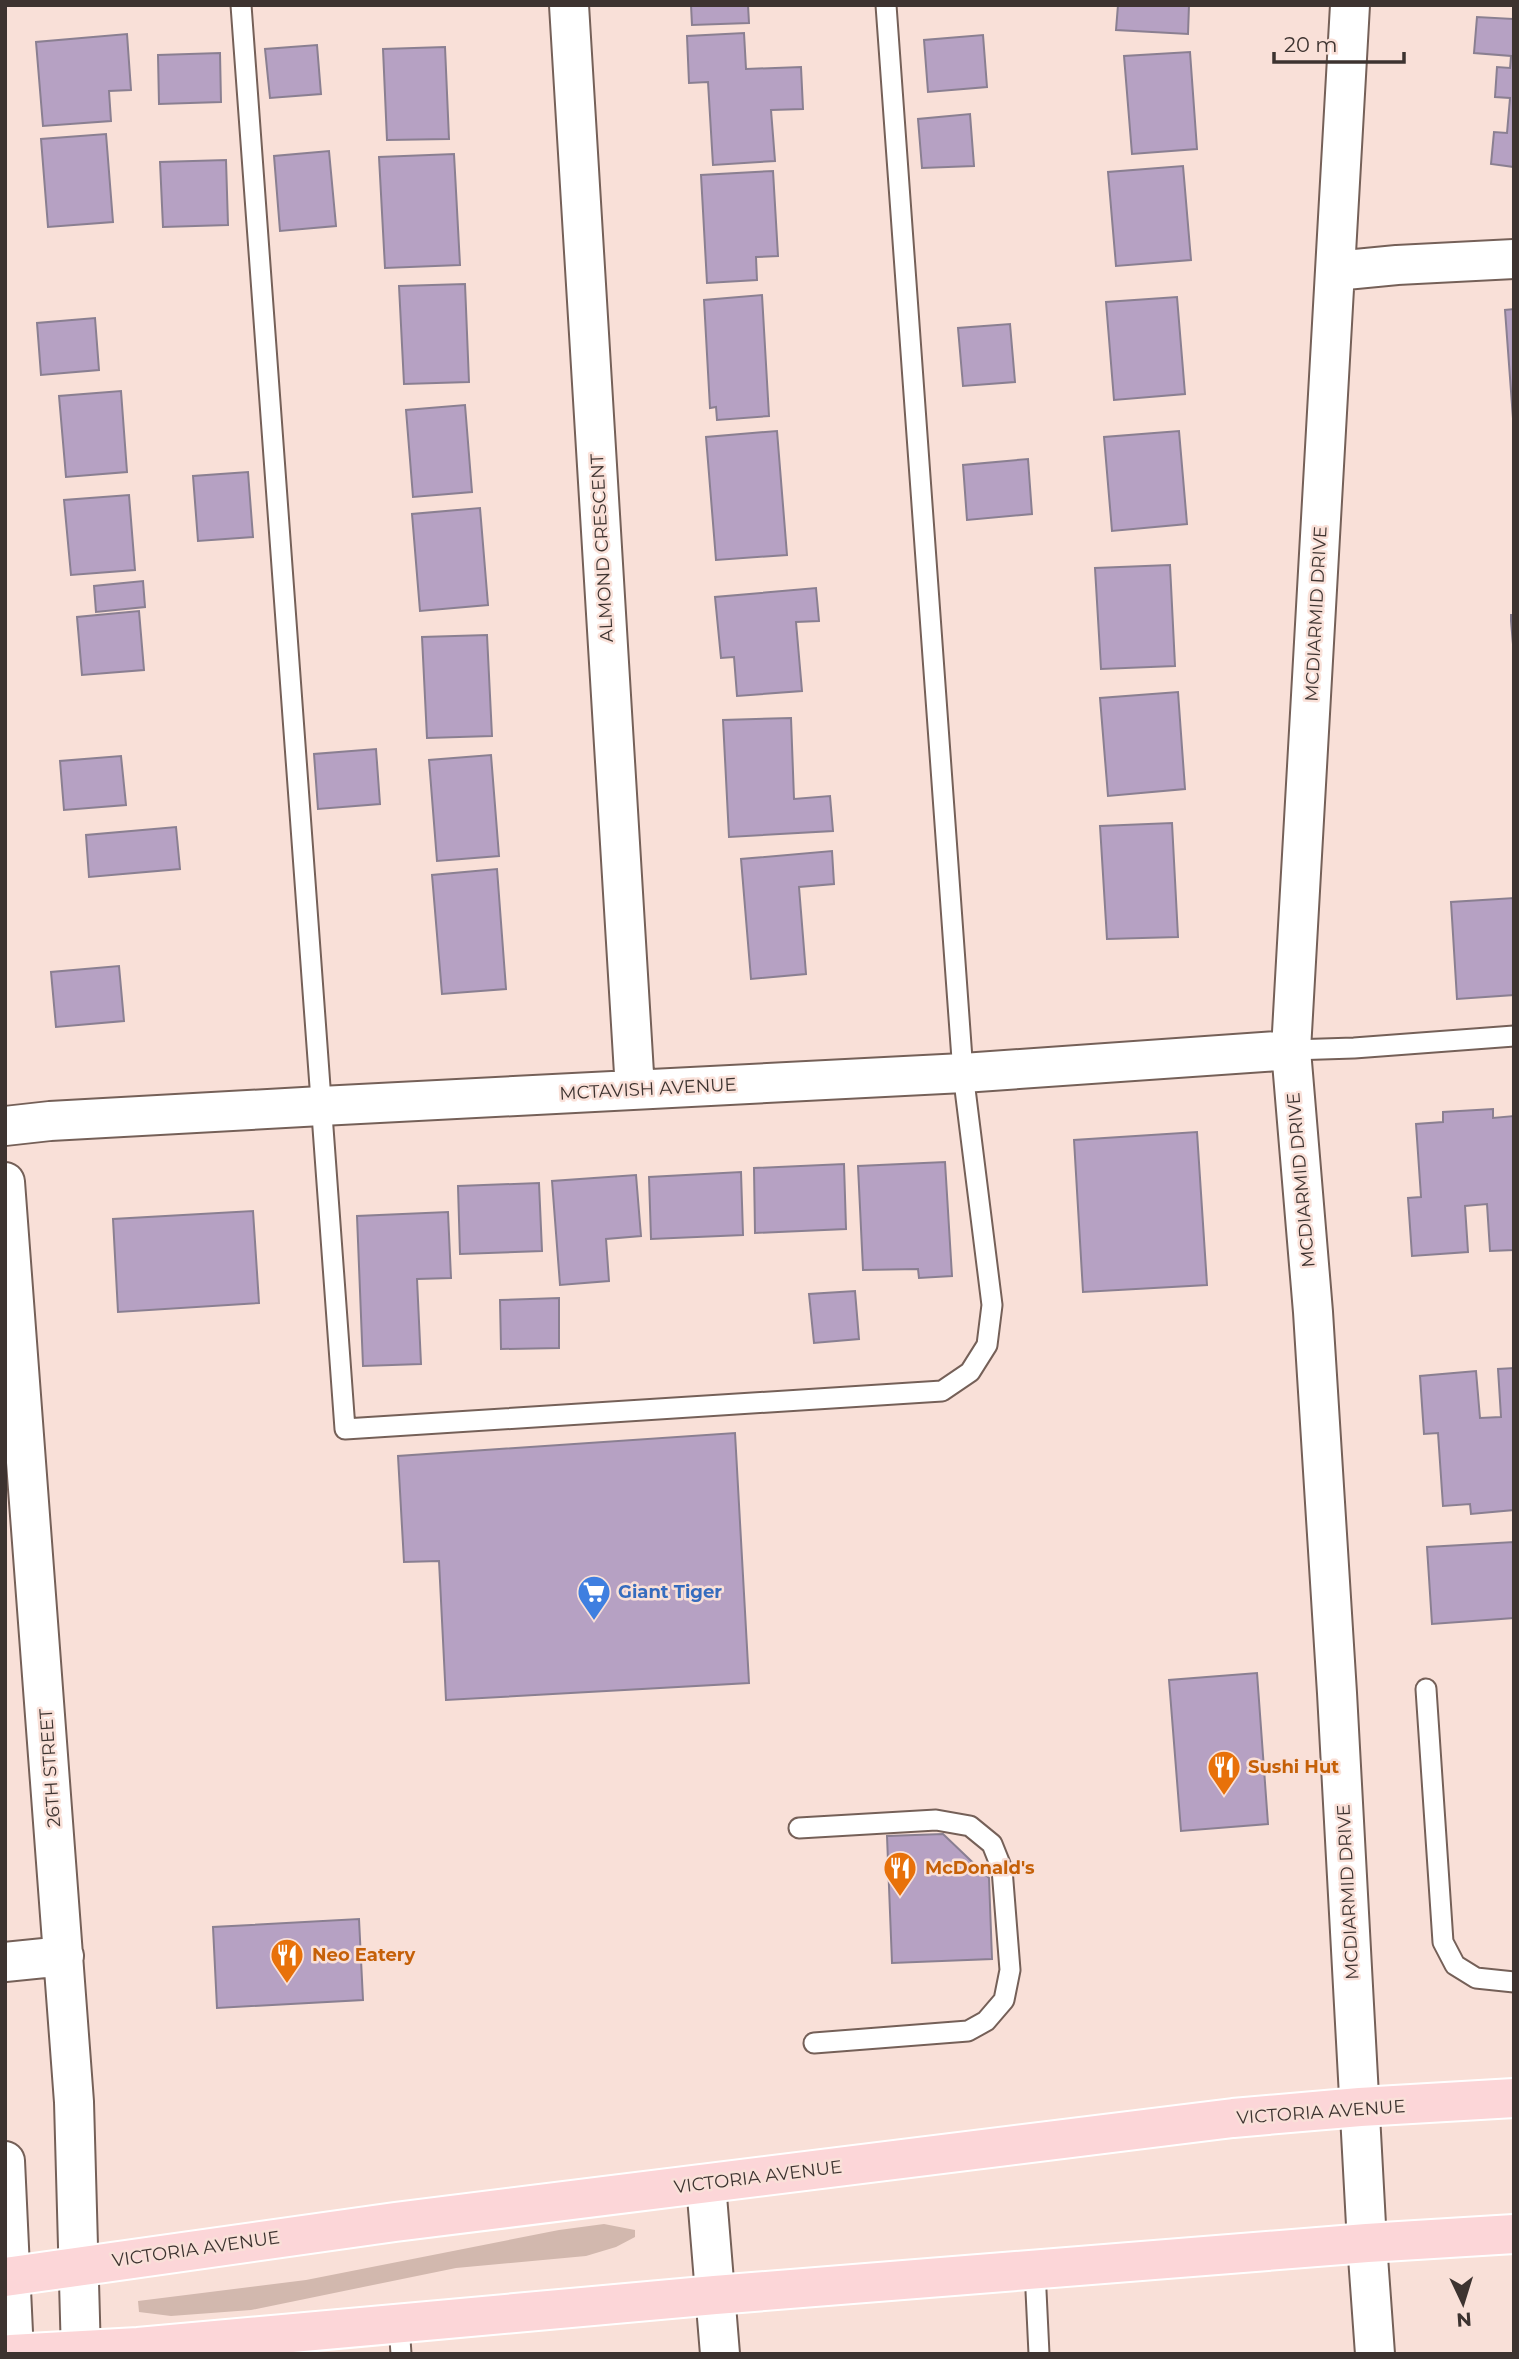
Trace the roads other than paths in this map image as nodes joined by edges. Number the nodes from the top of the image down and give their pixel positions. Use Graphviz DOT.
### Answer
graph roads {
  1 [pos="241,5"];
  2 [pos="569,5"];
  3 [pos="886,5"];
  4 [pos="1350,5"];
  5 [pos="1514,259"];
  6 [pos="1335,271"];
  7 [pos="1514,1037"];
  8 [pos="1292,1050"];
  9 [pos="963,1073"];
  10 [pos="635,1090"];
  11 [pos="321,1106"];
  12 [pos="5,1126"];
  13 [pos="5,1182"];
  14 [pos="1426,1689"];
  15 [pos="799,1828"];
  16 [pos="64,1956"];
  17 [pos="5,1962"];
  18 [pos="1514,1982"];
  19 [pos="814,2043"];
  20 [pos="1514,2098"];
  21 [pos="1360,2107"];
  22 [pos="5,2161"];
  23 [pos="706,2184"];
  24 [pos="1514,2234"];
  25 [pos="1367,2243"];
  26 [pos="78,2266"];
  27 [pos="1035,2270"];
  28 [pos="8,2277"];
  29 [pos="715,2295"];
  30 [pos="400,2339"];
  31 [pos="81,2352"];
  32 [pos="13,2354"];
  33 [pos="720,2354"];
  34 [pos="1039,2354"];
  35 [pos="1376,2354"];
  1 -- 11 [label="lane"];
  2 -- 10 [label="street, ALMOND CRESCENT"];
  3 -- 9 [label="lane"];
  4 -- 6 [label="street, MCDIARMID DRIVE"];
  5 -- 6 [label="street"];
  6 -- 8 [label="street, MCDIARMID DRIVE"];
  7 -- 8 [label="lane"];
  8 -- 9 [label="street, MCTAVISH AVENUE"];
  8 -- 21 [label="street, MCDIARMID DRIVE"];
  9 -- 10 [label="street, MCTAVISH AVENUE"];
  9 -- 11 [label="lane"];
  10 -- 11 [label="street, MCTAVISH AVENUE"];
  11 -- 12 [label="street, MCTAVISH AVENUE"];
  13 -- 16 [label="street, 26TH STREET"];
  14 -- 18 [label="lane"];
  15 -- 19 [label="lane"];
  16 -- 17 [label="street"];
  16 -- 26 [label="street, 26TH STREET"];
  20 -- 21 [label="main road, VICTORIA AVENUE"];
  21 -- 23 [label="main road, VICTORIA AVENUE"];
  21 -- 25 [label="street, MCDIARMID DRIVE"];
  22 -- 28 [label="street"];
  23 -- 26 [label="main road, VICTORIA AVENUE"];
  23 -- 29 [label="street"];
  24 -- 25 [label="main road"];
  25 -- 27 [label="main road"];
  25 -- 35 [label="street, MCDIARMID DRIVE"];
  26 -- 28 [label="main road, VICTORIA AVENUE"];
  26 -- 31 [label="street, 26TH STREET"];
  27 -- 29 [label="main road"];
  27 -- 34 [label="lane"];
  28 -- 32 [label="street"];
  29 -- 30 [label="main road"];
  29 -- 33 [label="street"];
  30 -- 31 [label="main road"];
  31 -- 32 [label="main road"];
}
